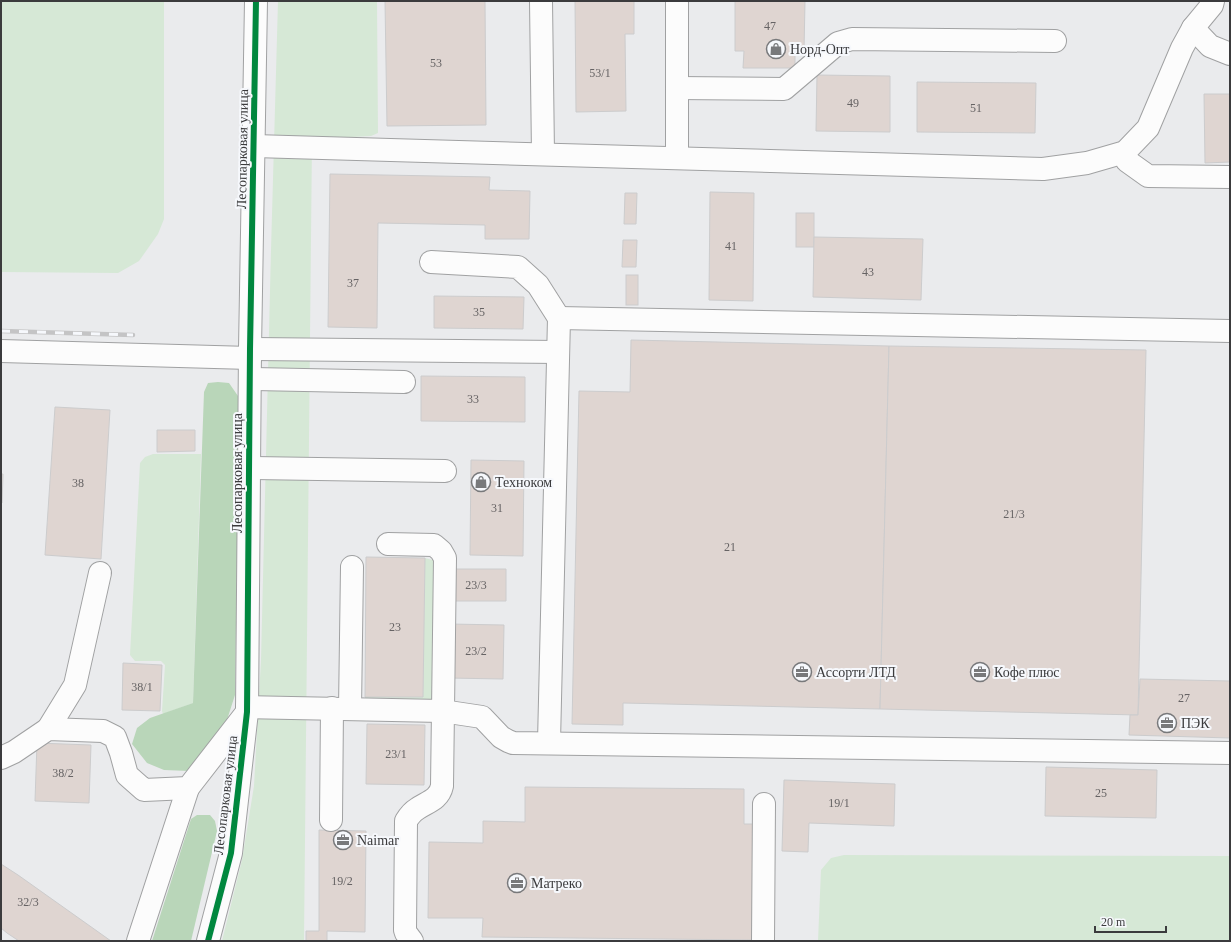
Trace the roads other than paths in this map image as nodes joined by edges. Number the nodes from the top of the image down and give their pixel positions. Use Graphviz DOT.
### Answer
graph roads {
  1 [pos="256,1"];
  2 [pos="541,1"];
  3 [pos="677,1"];
  4 [pos="1213,1"];
  5 [pos="1193,28"];
  6 [pos="1055,41"];
  7 [pos="1230,54"];
  8 [pos="678,88"];
  9 [pos="254,146"];
  10 [pos="1125,152"];
  11 [pos="543,154"];
  12 [pos="677,158"];
  13 [pos="1230,178"];
  14 [pos="431,262"];
  15 [pos="559,318"];
  16 [pos="1230,331"];
  17 [pos="1,351"];
  18 [pos="558,352"];
  19 [pos="250,362"];
  20 [pos="404,382"];
  21 [pos="249,468"];
  22 [pos="444,471"];
  23 [pos="388,544"];
  24 [pos="352,567"];
  25 [pos="100,573"];
  26 [pos="341,709"];
  27 [pos="247,710"];
  28 [pos="442,711"];
  29 [pos="48,729"];
  30 [pos="549,742"];
  31 [pos="1230,753"];
  32 [pos="1,758"];
  33 [pos="188,788"];
  34 [pos="764,804"];
  35 [pos="331,820"];
  36 [pos="138,941"];
  37 [pos="208,941"];
  38 [pos="412,941"];
  39 [pos="763,941"];
  1 -- 9 [label="street, Лесопарковая улица"];
  2 -- 11 [label="street"];
  3 -- 8 [label="street"];
  4 -- 5 [label="street"];
  5 -- 7 [label="street"];
  5 -- 10 [label="street"];
  6 -- 8 [label="street"];
  8 -- 12 [label="street"];
  9 -- 11 [label="street"];
  9 -- 19 [label="street, Лесопарковая улица"];
  10 -- 12 [label="street"];
  10 -- 13 [label="street"];
  11 -- 12 [label="street"];
  14 -- 15 [label="street"];
  15 -- 16 [label="street"];
  15 -- 18 [label="street"];
  17 -- 19 [label="street"];
  18 -- 19 [label="street"];
  18 -- 30 [label="street"];
  19 -- 20 [label="street"];
  19 -- 21 [label="street, Лесопарковая улица"];
  21 -- 22 [label="street"];
  21 -- 27 [label="street, Лесопарковая улица"];
  23 -- 28 [label="street"];
  24 -- 26 [label="street"];
  25 -- 29 [label="street"];
  26 -- 27 [label="street"];
  26 -- 28 [label="street"];
  26 -- 35 [label="street"];
  27 -- 33 [label="street"];
  27 -- 37 [label="street, Лесопарковая улица"];
  28 -- 30 [label="street"];
  28 -- 38 [label="street"];
  29 -- 32 [label="street"];
  29 -- 33 [label="street"];
  30 -- 31 [label="street"];
  33 -- 36 [label="street"];
  34 -- 39 [label="street"];
}
